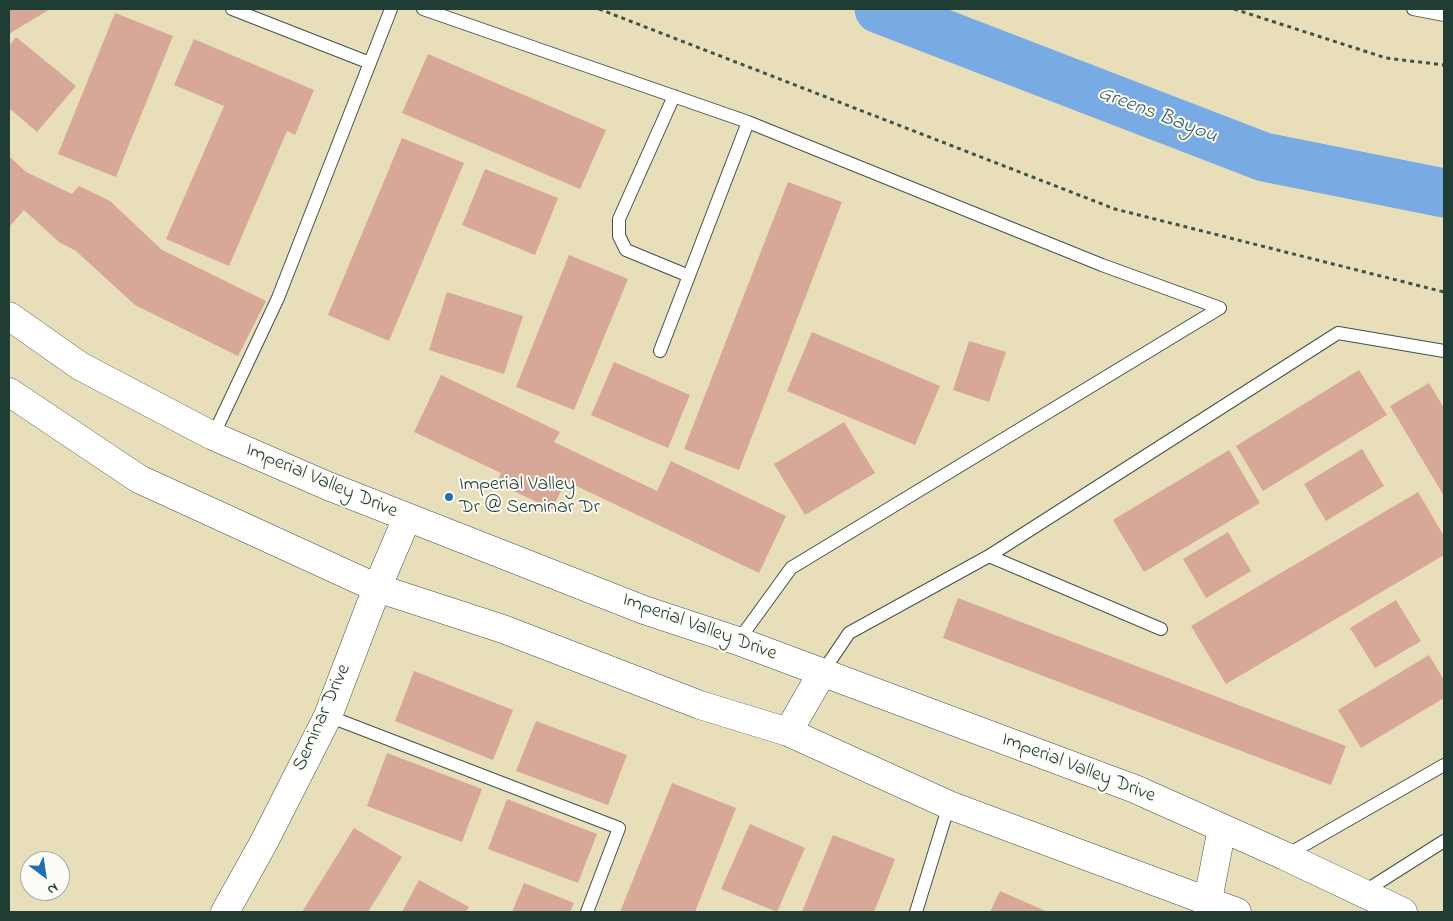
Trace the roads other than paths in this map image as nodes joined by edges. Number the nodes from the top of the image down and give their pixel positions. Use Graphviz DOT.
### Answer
graph roads {
  1 [pos="232,9"];
  2 [pos="391,9"];
  3 [pos="423,9"];
  4 [pos="1413,9"];
  5 [pos="1444,15"];
  6 [pos="370,63"];
  7 [pos="674,96"];
  8 [pos="748,122"];
  9 [pos="689,276"];
  10 [pos="9,316"];
  11 [pos="1444,350"];
  12 [pos="660,351"];
  13 [pos="9,392"];
  14 [pos="213,436"];
  15 [pos="407,518"];
  16 [pos="989,556"];
  17 [pos="377,588"];
  18 [pos="1161,629"];
  19 [pos="738,642"];
  20 [pos="822,673"];
  21 [pos="328,716"];
  22 [pos="788,732"];
  23 [pos="1444,765"];
  24 [pos="949,805"];
  25 [pos="1222,828"];
  26 [pos="1444,840"];
  27 [pos="1285,856"];
  28 [pos="1362,893"];
  29 [pos="1208,900"];
  30 [pos="225,912"];
  31 [pos="587,912"];
  32 [pos="916,912"];
  33 [pos="1237,912"];
  34 [pos="1403,912"];
  1 -- 6 [label="lane"];
  2 -- 6 [label="lane"];
  3 -- 7 [label="lane"];
  4 -- 5 [label="lane"];
  6 -- 14 [label="lane"];
  7 -- 8 [label="lane"];
  7 -- 9 [label="lane"];
  8 -- 9 [label="lane"];
  8 -- 19 [label="lane"];
  9 -- 12 [label="lane"];
  10 -- 14 [label="main road, Imperial Valley Drive"];
  11 -- 16 [label="lane"];
  13 -- 17 [label="main road"];
  14 -- 15 [label="main road, Imperial Valley Drive"];
  15 -- 17 [label="main road, Seminar Drive"];
  15 -- 19 [label="main road, Imperial Valley Drive"];
  16 -- 18 [label="lane"];
  16 -- 20 [label="lane"];
  17 -- 21 [label="main road, Seminar Drive"];
  17 -- 22 [label="main road"];
  19 -- 20 [label="main road, Imperial Valley Drive"];
  20 -- 22 [label="main road"];
  20 -- 25 [label="main road, Imperial Valley Drive"];
  21 -- 30 [label="main road, Seminar Drive"];
  21 -- 31 [label="lane"];
  22 -- 24 [label="main road"];
  23 -- 27 [label="lane"];
  24 -- 29 [label="main road"];
  24 -- 32 [label="lane"];
  25 -- 27 [label="main road, Imperial Valley Drive"];
  25 -- 29 [label="main road"];
  26 -- 28 [label="lane"];
  27 -- 28 [label="main road, Imperial Valley Drive"];
  28 -- 34 [label="main road, Imperial Valley Drive"];
  29 -- 33 [label="main road"];
}
